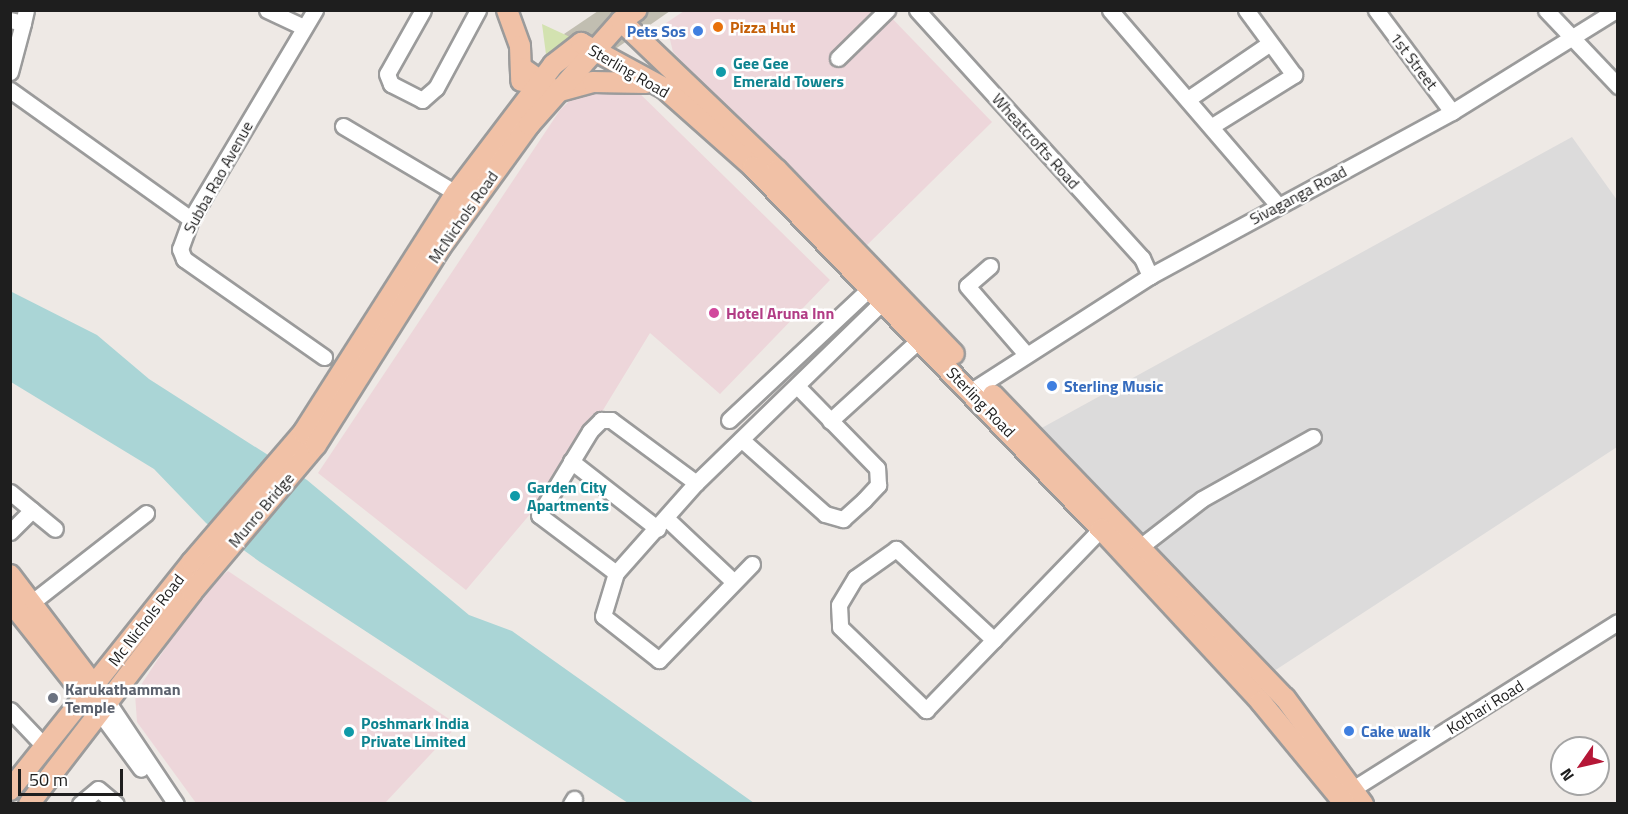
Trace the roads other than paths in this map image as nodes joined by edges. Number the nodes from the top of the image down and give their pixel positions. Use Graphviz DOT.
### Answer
graph roads {
  1 [pos="267,10"];
  2 [pos="315,10"];
  3 [pos="423,10"];
  4 [pos="478,10"];
  5 [pos="507,10"];
  6 [pos="887,10"];
  7 [pos="917,10"];
  8 [pos="1110,10"];
  9 [pos="1246,10"];
  10 [pos="1376,10"];
  11 [pos="1546,10"];
  12 [pos="1616,10"];
  13 [pos="629,16"];
  14 [pos="20,18"];
  15 [pos="303,27"];
  16 [pos="1571,37"];
  17 [pos="1270,43"];
  18 [pos="598,53"];
  19 [pos="838,58"];
  20 [pos="522,68"];
  21 [pos="10,72"];
  22 [pos="660,86"];
  23 [pos="1617,86"];
  24 [pos="548,87"];
  25 [pos="10,90"];
  26 [pos="1188,99"];
  27 [pos="519,111"];
  28 [pos="1452,112"];
  29 [pos="343,126"];
  30 [pos="1212,126"];
  31 [pos="456,193"];
  32 [pos="1278,205"];
  33 [pos="191,219"];
  34 [pos="990,266"];
  35 [pos="1150,276"];
  36 [pos="877,295"];
  37 [pos="920,339"];
  38 [pos="1026,354"];
  39 [pos="324,357"];
  40 [pos="798,387"];
  41 [pos="976,387"];
  42 [pos="729,420"];
  43 [pos="830,421"];
  44 [pos="1312,437"];
  45 [pos="309,439"];
  46 [pos="742,440"];
  47 [pos="572,461"];
  48 [pos="696,483"];
  49 [pos="10,492"];
  50 [pos="32,510"];
  51 [pos="146,513"];
  52 [pos="662,523"];
  53 [pos="55,529"];
  54 [pos="1101,529"];
  55 [pos="10,532"];
  56 [pos="1140,547"];
  57 [pos="192,562"];
  58 [pos="752,564"];
  59 [pos="616,573"];
  60 [pos="10,575"];
  61 [pos="734,582"];
  62 [pos="10,601"];
  63 [pos="32,603"];
  64 [pos="1617,622"];
  65 [pos="994,640"];
  66 [pos="90,691"];
  67 [pos="10,710"];
  68 [pos="110,716"];
  69 [pos="46,748"];
  70 [pos="10,790"];
  71 [pos="1353,799"];
  72 [pos="29,804"];
  73 [pos="80,804"];
  74 [pos="116,804"];
  75 [pos="166,804"];
  76 [pos="176,804"];
  1 -- 15 [label="street"];
  2 -- 15 [label="street, Subba Rao Avenue"];
  3 -- 4 [label="street"];
  5 -- 20 [label="main road"];
  6 -- 19 [label="street"];
  7 -- 35 [label="street, Wheatcrofts Road"];
  8 -- 26 [label="street"];
  9 -- 17 [label="street"];
  10 -- 28 [label="street, 1st Street"];
  11 -- 16 [label="street"];
  12 -- 16 [label="street, Sivaganga Road"];
  13 -- 18 [label="main road, McNichols Road"];
  13 -- 41 [label="main road, Sterling Road"];
  14 -- 21 [label="street"];
  15 -- 33 [label="street, Subba Rao Avenue"];
  16 -- 23 [label="street"];
  16 -- 28 [label="street, Sivaganga Road"];
  17 -- 26 [label="street"];
  17 -- 30 [label="street"];
  18 -- 22 [label="main road, Sterling Road"];
  18 -- 24 [label="main road, McNichols Road"];
  18 -- 24 [label="main road, Sterling Road"];
  20 -- 24 [label="main road"];
  20 -- 27 [label="main road"];
  22 -- 24 [label="main road"];
  22 -- 36 [label="main road, Sterling Road"];
  24 -- 27 [label="main road, McNichols Road"];
  24 -- 45 [label="main road, McNichols Road"];
  25 -- 33 [label="street"];
  26 -- 30 [label="street"];
  27 -- 31 [label="main road, McNichols Road"];
  28 -- 32 [label="street, Sivaganga Road"];
  29 -- 31 [label="street"];
  30 -- 32 [label="street"];
  31 -- 45 [label="main road, McNichols Road"];
  32 -- 35 [label="street, Sivaganga Road"];
  33 -- 39 [label="street, Subba Rao Avenue"];
  34 -- 38 [label="street"];
  35 -- 38 [label="street, Sivaganga Road"];
  36 -- 37 [label="main road, Sterling Road"];
  36 -- 40 [label="street"];
  36 -- 42 [label="street"];
  37 -- 41 [label="main road, Sterling Road"];
  37 -- 43 [label="street"];
  38 -- 41 [label="street, Sivaganga Road"];
  40 -- 43 [label="street"];
  40 -- 46 [label="street"];
  41 -- 54 [label="main road, Sterling Road"];
  41 -- 56 [label="main road, Sterling Road"];
  43 -- 46 [label="street"];
  44 -- 56 [label="street"];
  45 -- 57 [label="main road, Munro Bridge"];
  45 -- 68 [label="main road, Munro Bridge"];
  46 -- 48 [label="street"];
  47 -- 48 [label="street"];
  47 -- 52 [label="street"];
  47 -- 59 [label="street"];
  48 -- 52 [label="street"];
  49 -- 50 [label="street"];
  50 -- 53 [label="street"];
  50 -- 55 [label="street"];
  51 -- 63 [label="street"];
  52 -- 59 [label="street"];
  52 -- 61 [label="street"];
  54 -- 65 [label="street"];
  54 -- 71 [label="main road, Sterling Road"];
  56 -- 71 [label="main road, Sterling Road"];
  57 -- 66 [label="main road, Mc Nichols Road"];
  58 -- 61 [label="street"];
  59 -- 61 [label="street"];
  60 -- 63 [label="main road"];
  62 -- 66 [label="main road"];
  63 -- 66 [label="main road"];
  64 -- 71 [label="street, Kothari Road"];
  65 -- 65 [label="street"];
  66 -- 68 [label="main road"];
  66 -- 69 [label="main road, Mc Nichols Road"];
  67 -- 69 [label="street"];
  68 -- 72 [label="main road"];
  68 -- 75 [label="street"];
  68 -- 76 [label="street"];
  69 -- 70 [label="main road, Mc Nichols Road"];
  73 -- 74 [label="street"];
}
